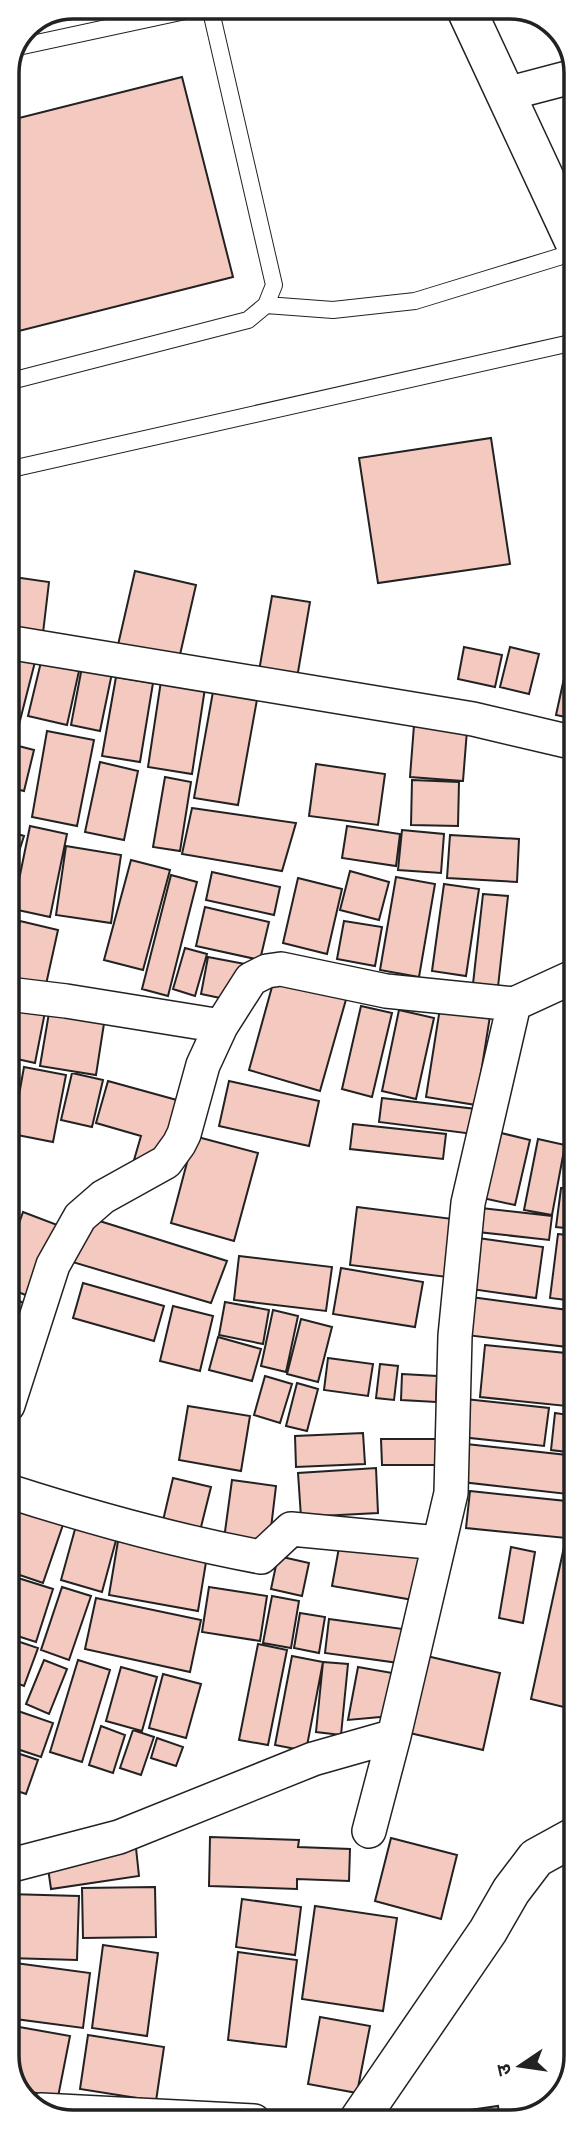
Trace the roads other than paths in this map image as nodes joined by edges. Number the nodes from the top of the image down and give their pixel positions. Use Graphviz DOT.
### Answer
graph roads {
  1 [pos="148,19"];
  2 [pos="213,19"];
  3 [pos="470,19"];
  4 [pos="27,45"];
  5 [pos="564,79"];
  6 [pos="506,94"];
  7 [pos="564,219"];
  8 [pos="564,255"];
  9 [pos="266,305"];
  10 [pos="564,344"];
  11 [pos="19,379"];
  12 [pos="19,467"];
  13 [pos="19,644"];
  14 [pos="564,740"];
  15 [pos="564,981"];
  16 [pos="19,995"];
  17 [pos="514,1004"];
  18 [pos="221,1026"];
  19 [pos="19,1371"];
  20 [pos="19,1495"];
  21 [pos="439,1543"];
  22 [pos="394,1735"];
  23 [pos="369,1831"];
  24 [pos="564,1843"];
  25 [pos="19,1863"];
  26 [pos="366,2110"];
  1 -- 4 [label="lane"];
  2 -- 9 [label="lane"];
  3 -- 6 [label="street"];
  5 -- 6 [label="street"];
  6 -- 7 [label="street"];
  8 -- 9 [label="lane"];
  9 -- 11 [label="lane"];
  10 -- 12 [label="lane"];
  13 -- 14 [label="street"];
  15 -- 17 [label="street"];
  16 -- 18 [label="street"];
  17 -- 18 [label="street"];
  17 -- 21 [label="street"];
  18 -- 19 [label="street"];
  20 -- 21 [label="street"];
  21 -- 22 [label="street"];
  22 -- 23 [label="street"];
  22 -- 25 [label="street"];
  24 -- 26 [label="street"];
}
